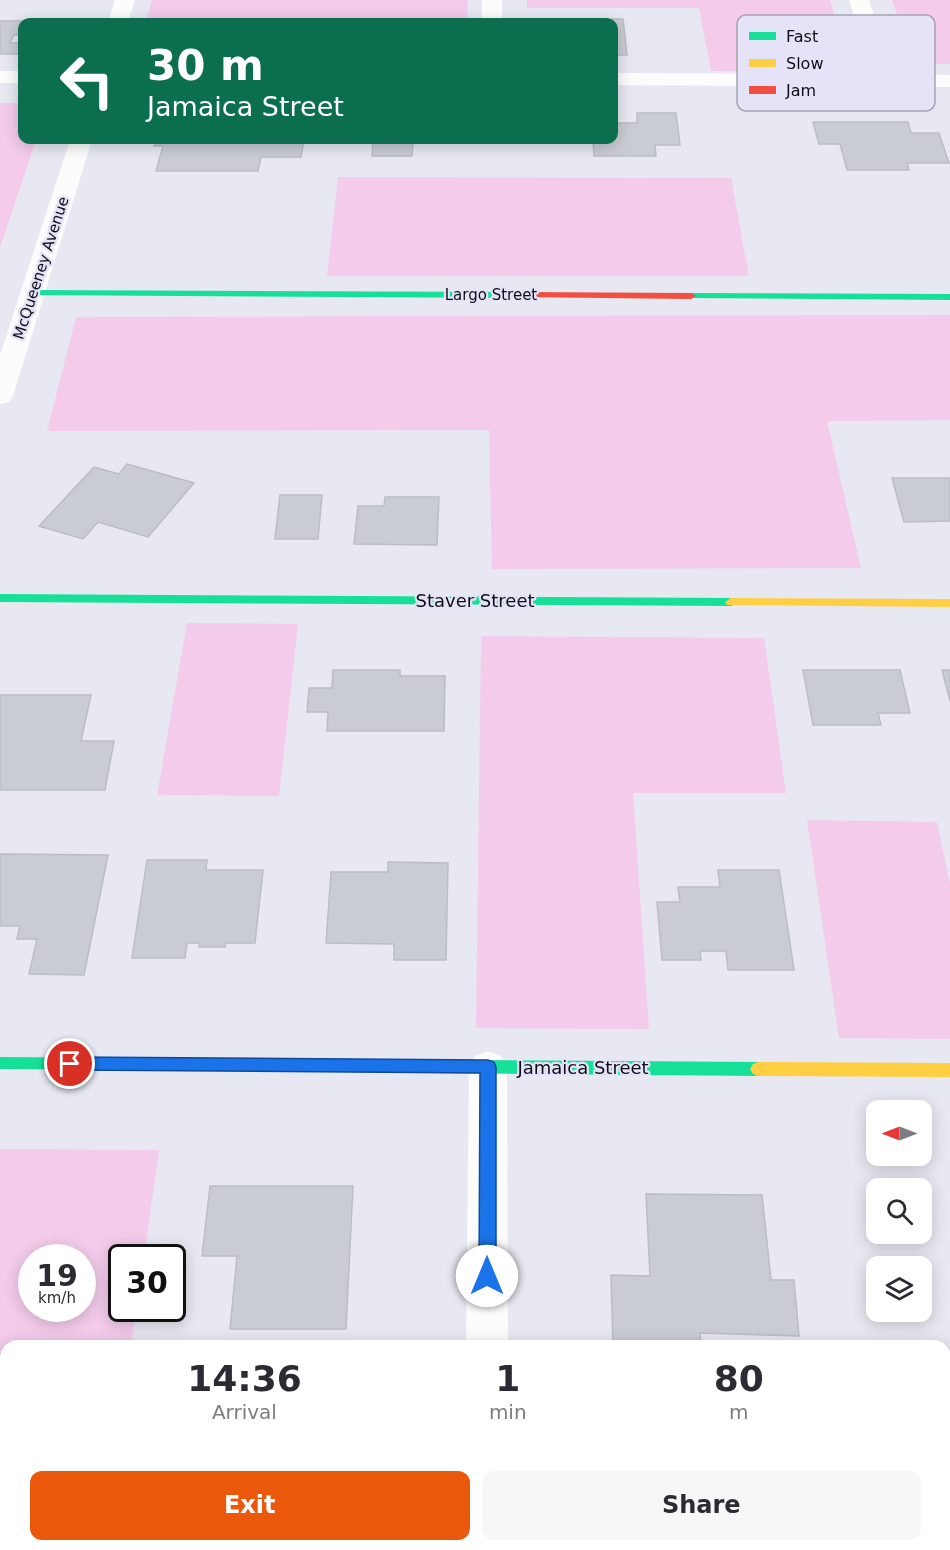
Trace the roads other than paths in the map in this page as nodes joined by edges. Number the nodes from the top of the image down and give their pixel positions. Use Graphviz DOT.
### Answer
graph roads {
  1 [pos="124,0"];
  2 [pos="492,0"];
  3 [pos="859,0"];
  4 [pos="864,15"];
  5 [pos="119,18"];
  6 [pos="492,18"];
  7 [pos="0,77"];
  8 [pos="18,77"];
  9 [pos="618,79"];
  10 [pos="737,79"];
  11 [pos="935,81"];
  12 [pos="950,81"];
  13 [pos="80,144"];
  14 [pos="33,293"];
  15 [pos="950,297"];
  16 [pos="0,396"];
  17 [pos="0,598"];
  18 [pos="950,603"];
  19 [pos="0,1063"];
  20 [pos="488,1067"];
  21 [pos="950,1070"];
  22 [pos="487,1340"];
  1 -- 5 [label="street"];
  2 -- 6 [label="street"];
  3 -- 4 [label="street"];
  7 -- 8 [label="street"];
  9 -- 10 [label="street"];
  11 -- 12 [label="street"];
  13 -- 14 [label="street, McQueeney Avenue"];
  14 -- 15 [label="street, Largo Street"];
  14 -- 16 [label="street, McQueeney Avenue"];
  17 -- 18 [label="street, Staver Street"];
  19 -- 20 [label="street, Jamaica Street"];
  20 -- 21 [label="street, Jamaica Street"];
  20 -- 22 [label="street"];
}
